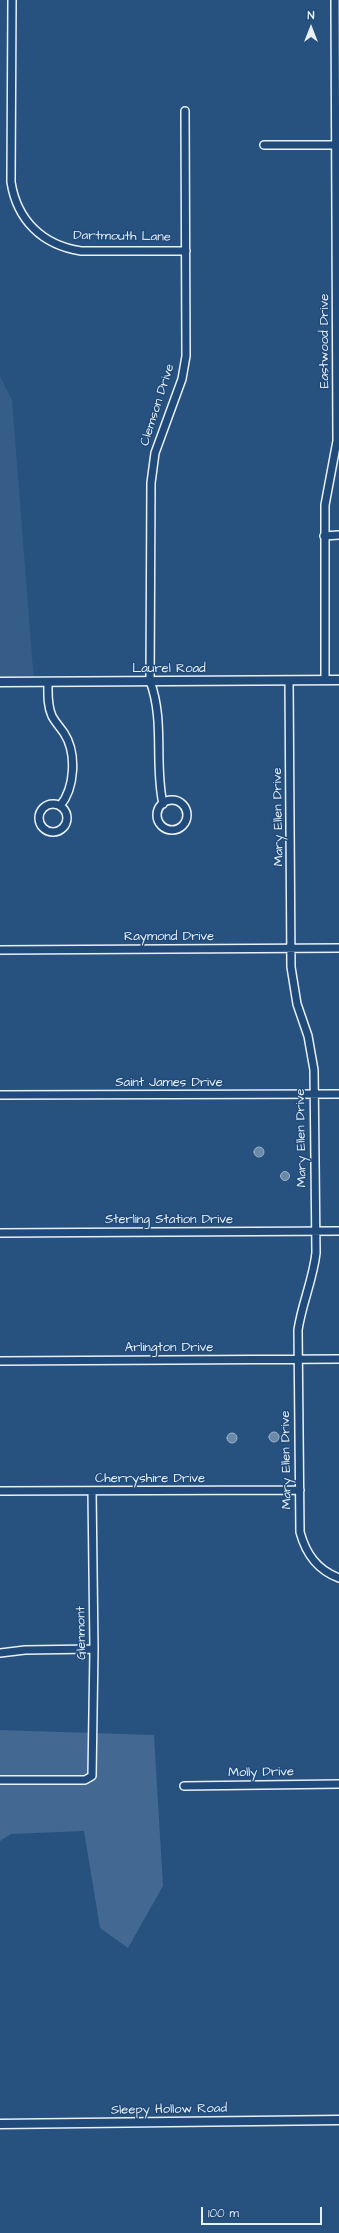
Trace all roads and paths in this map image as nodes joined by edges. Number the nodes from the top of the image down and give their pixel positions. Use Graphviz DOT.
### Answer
graph roads {
  1 [pos="12,0"];
  2 [pos="335,0"];
  3 [pos="185,111"];
  4 [pos="264,145"];
  5 [pos="338,145"];
  6 [pos="186,250"];
  7 [pos="339,535"];
  8 [pos="324,536"];
  9 [pos="325,680"];
  10 [pos="339,680"];
  11 [pos="150,681"];
  12 [pos="289,681"];
  13 [pos="0,682"];
  14 [pos="48,682"];
  15 [pos="163,804"];
  16 [pos="60,806"];
  17 [pos="292,948"];
  18 [pos="339,948"];
  19 [pos="0,950"];
  20 [pos="314,1094"];
  21 [pos="339,1094"];
  22 [pos="0,1095"];
  23 [pos="315,1231"];
  24 [pos="339,1231"];
  25 [pos="0,1234"];
  26 [pos="298,1359"];
  27 [pos="339,1359"];
  28 [pos="0,1361"];
  29 [pos="300,1490"];
  30 [pos="0,1491"];
  31 [pos="92,1491"];
  32 [pos="339,1578"];
  33 [pos="94,1649"];
  34 [pos="0,1653"];
  35 [pos="0,1780"];
  36 [pos="339,1784"];
  37 [pos="184,1786"];
  38 [pos="339,2120"];
  39 [pos="0,2124"];
  1 -- 6 [label="street, Dartmouth Lane"];
  2 -- 5 [label="street, Eastwood Drive"];
  3 -- 6 [label="street, Clemson Drive"];
  4 -- 5 [label="street"];
  5 -- 8 [label="street, Eastwood Drive"];
  6 -- 11 [label="street, Clemson Drive"];
  7 -- 8 [label="street"];
  8 -- 9 [label="street, Eastwood Drive"];
  9 -- 10 [label="street, Laurel Road"];
  9 -- 12 [label="street, Laurel Road"];
  11 -- 12 [label="street, Laurel Road"];
  11 -- 14 [label="street, Laurel Road"];
  11 -- 15 [label="street, Clemson Drive"];
  12 -- 17 [label="street, Mary Ellen Drive"];
  13 -- 14 [label="street, Laurel Road"];
  14 -- 16 [label="street"];
  15 -- 15 [label="street"];
  16 -- 16 [label="street"];
  17 -- 18 [label="street, Raymond Drive"];
  17 -- 19 [label="street, Raymond Drive"];
  17 -- 20 [label="street, Mary Ellen Drive"];
  20 -- 21 [label="street, Saint James Drive"];
  20 -- 22 [label="street, Saint James Drive"];
  20 -- 23 [label="street, Mary Ellen Drive"];
  23 -- 24 [label="street, Sterling Station Drive"];
  23 -- 25 [label="street, Sterling Station Drive"];
  23 -- 26 [label="street, Mary Ellen Drive"];
  26 -- 27 [label="street, Arlington Drive"];
  26 -- 28 [label="street, Arlington Drive"];
  26 -- 29 [label="street, Mary Ellen Drive"];
  29 -- 31 [label="street, Cherryshire Drive"];
  29 -- 32 [label="street, Mary Ellen Drive"];
  30 -- 31 [label="street, Cherryshire Drive"];
  31 -- 33 [label="street, Glenmont"];
  33 -- 34 [label="street"];
  33 -- 35 [label="street, Glenmont"];
  36 -- 37 [label="street, Molly Drive"];
  38 -- 39 [label="street, Sleepy Hollow Road"];
}
